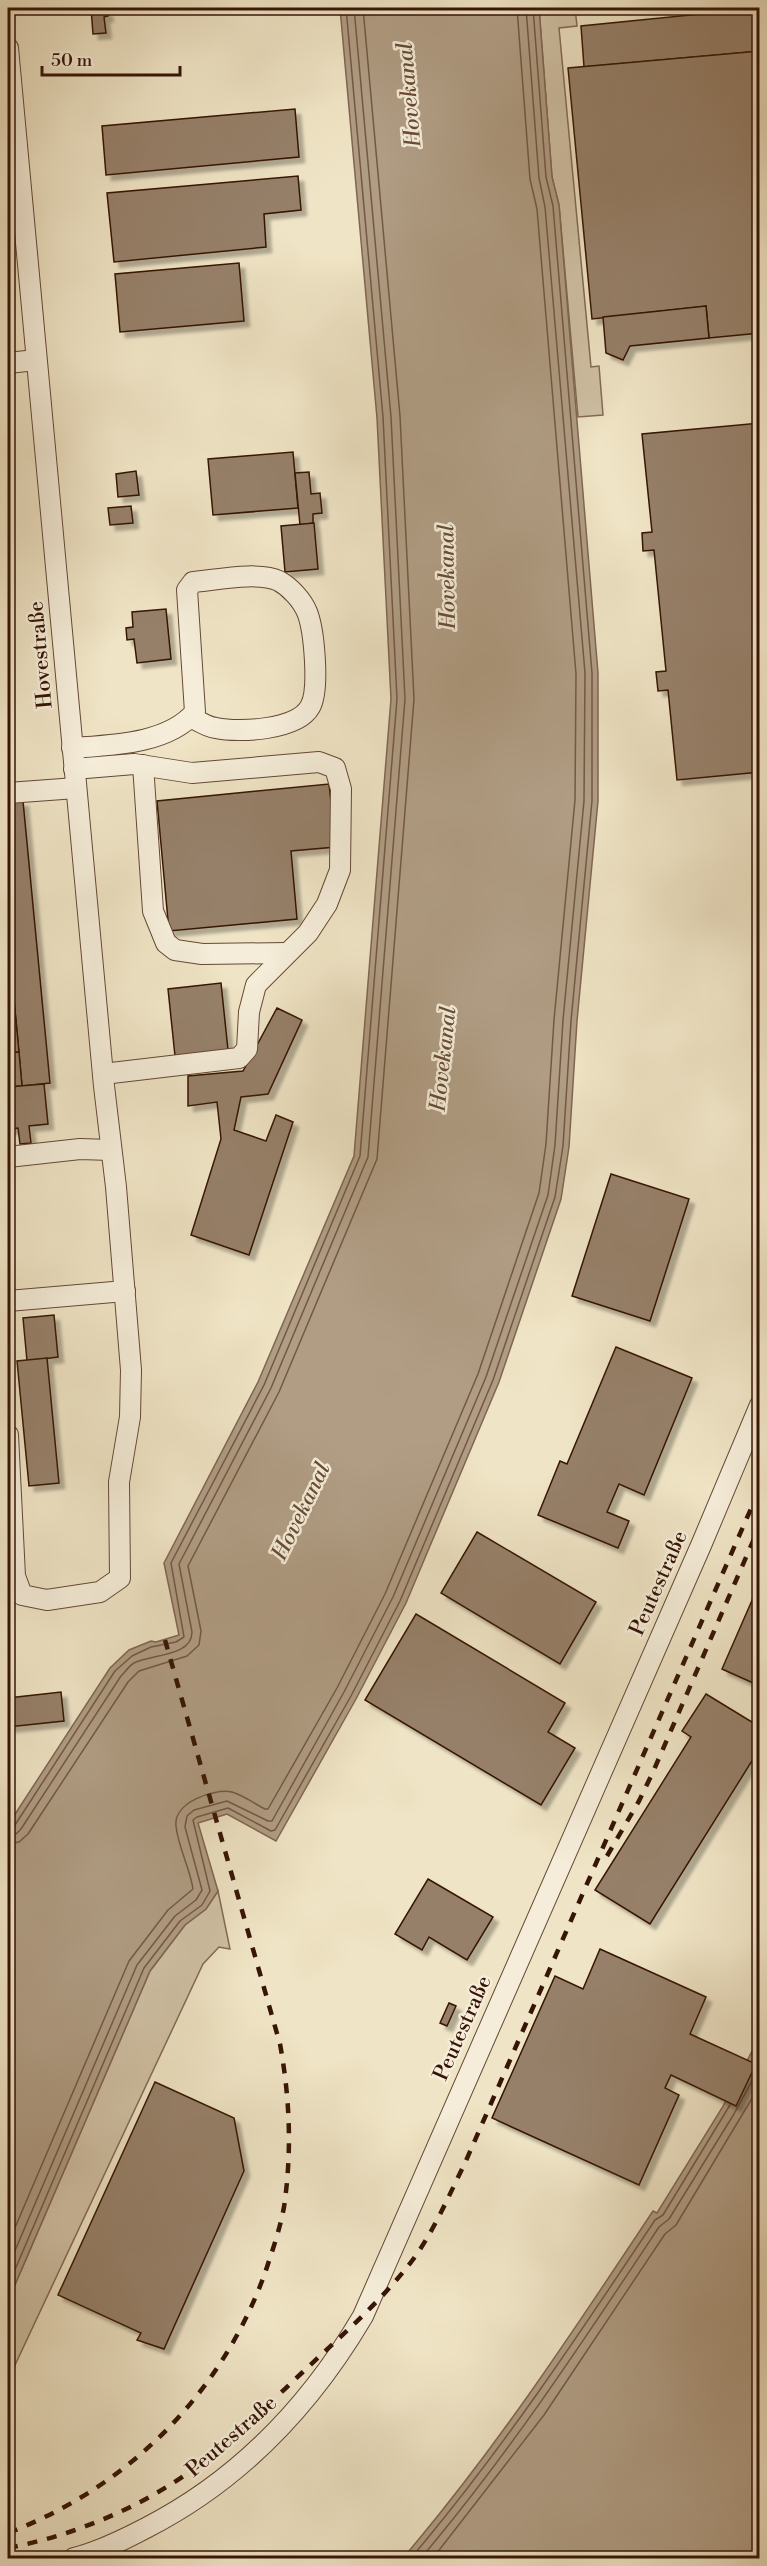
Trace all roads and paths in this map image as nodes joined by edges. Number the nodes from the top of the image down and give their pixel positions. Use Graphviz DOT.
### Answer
graph roads {
  1 [pos="8,48"];
  2 [pos="36,360"];
  3 [pos="8,363"];
  4 [pos="190,717"];
  5 [pos="72,748"];
  6 [pos="143,765"];
  7 [pos="75,778"];
  8 [pos="8,793"];
  9 [pos="287,952"];
  10 [pos="103,1074"];
  11 [pos="111,1150"];
  12 [pos="8,1157"];
  13 [pos="125,1291"];
  14 [pos="8,1301"];
  15 [pos="759,1405"];
  16 [pos="8,1435"];
  17 [pos="74,2559"];
  1 -- 2 [label="street, Hovestraße"];
  2 -- 3 [label="street"];
  2 -- 5 [label="street, Hovestraße"];
  4 -- 4 [label="street"];
  4 -- 5 [label="street"];
  5 -- 7 [label="street, Hovestraße"];
  6 -- 7 [label="street"];
  6 -- 9 [label="street"];
  6 -- 9 [label="street"];
  7 -- 8 [label="street"];
  7 -- 10 [label="street, Hovestraße"];
  9 -- 10 [label="street"];
  10 -- 11 [label="street, Hovestraße"];
  11 -- 12 [label="street"];
  11 -- 13 [label="street, Hovestraße"];
  13 -- 14 [label="street"];
  13 -- 16 [label="street, Hovestraße"];
  15 -- 17 [label="street, Peutestraße"];
}
